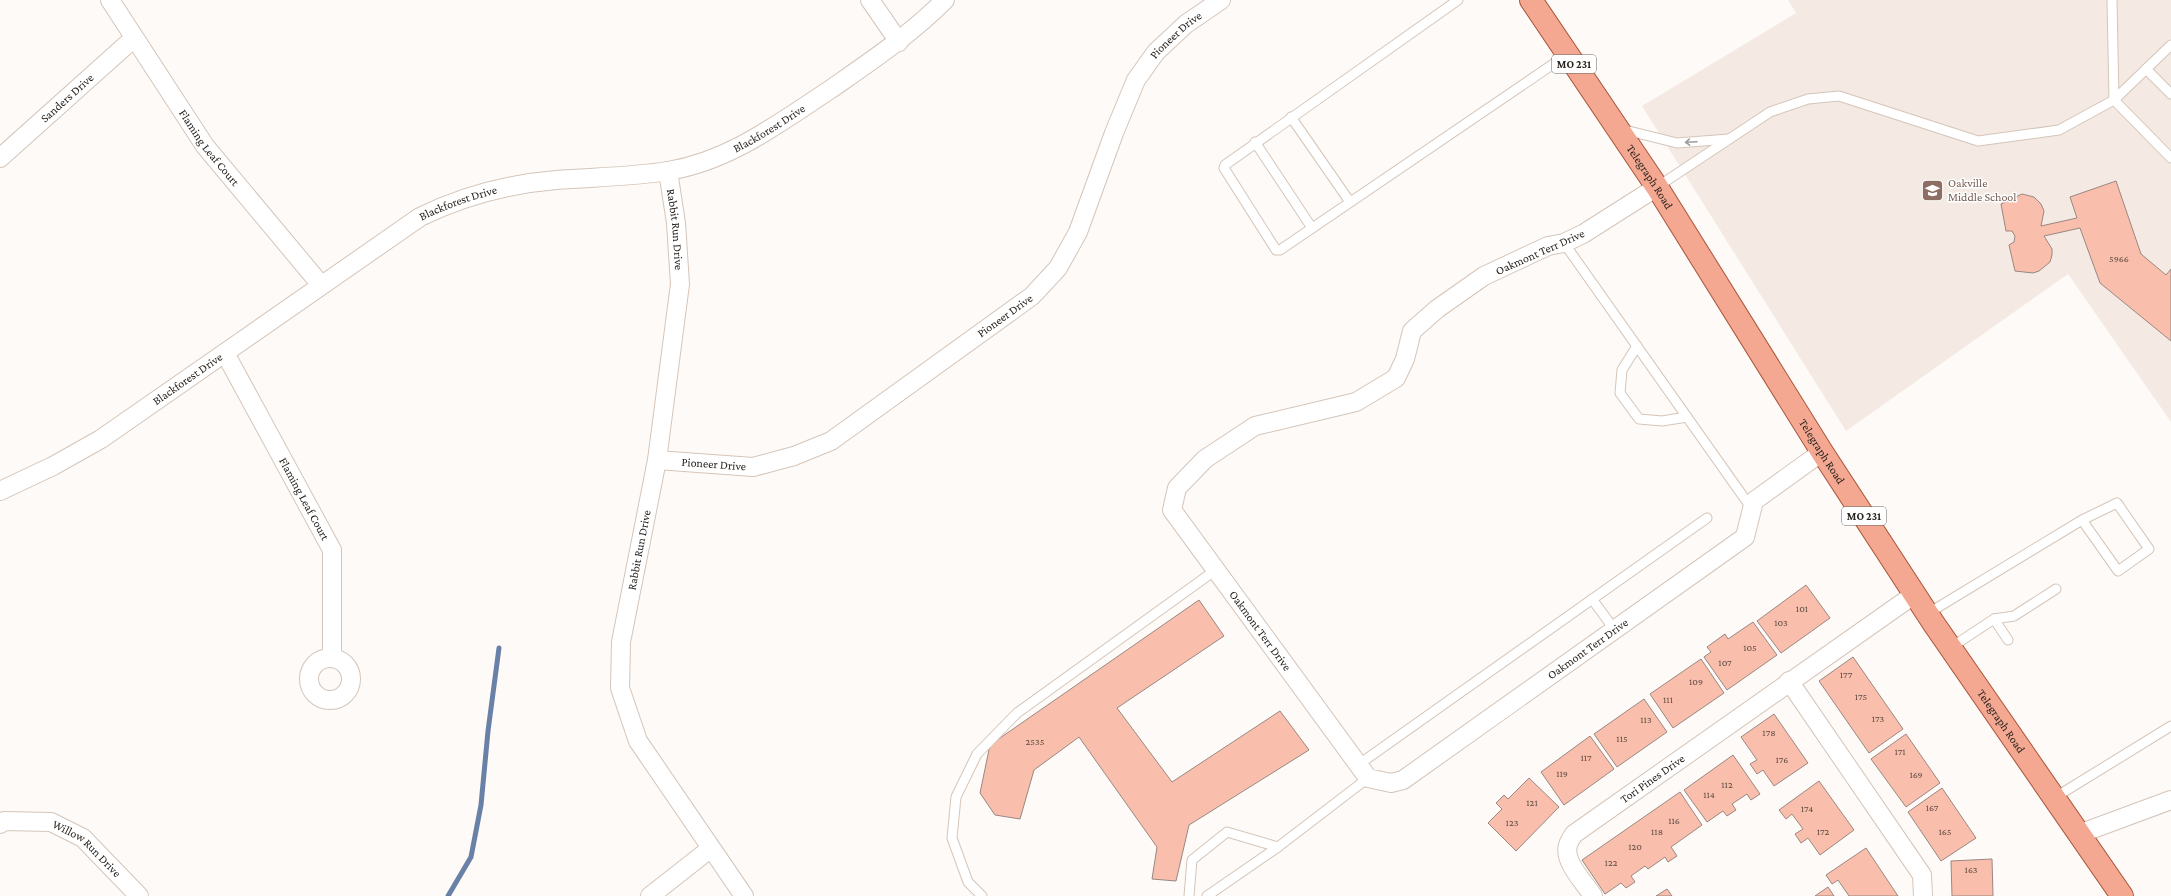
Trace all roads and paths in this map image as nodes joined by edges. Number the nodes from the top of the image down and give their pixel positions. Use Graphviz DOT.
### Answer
graph roads {
  1 [pos="110,0"];
  2 [pos="870,0"];
  3 [pos="945,0"];
  4 [pos="1221,0"];
  5 [pos="1458,0"];
  6 [pos="1531,0"];
  7 [pos="2112,0"];
  8 [pos="134,38"];
  9 [pos="899,42"];
  10 [pos="2171,45"];
  11 [pos="1568,54"];
  12 [pos="2146,69"];
  13 [pos="2171,94"];
  14 [pos="2114,100"];
  15 [pos="1291,117"];
  16 [pos="1618,128"];
  17 [pos="1730,139"];
  18 [pos="1255,142"];
  19 [pos="0,158"];
  20 [pos="2171,158"];
  21 [pos="668,171"];
  22 [pos="1656,187"];
  23 [pos="1350,202"];
  24 [pos="1312,228"];
  25 [pos="1564,242"];
  26 [pos="321,285"];
  27 [pos="1637,346"];
  28 [pos="225,353"];
  29 [pos="1687,417"];
  30 [pos="1822,452"];
  31 [pos="657,460"];
  32 [pos="0,491"];
  33 [pos="1752,510"];
  34 [pos="1707,518"];
  35 [pos="2082,520"];
  36 [pos="1217,570"];
  37 [pos="2056,589"];
  38 [pos="1915,594"];
  39 [pos="1592,599"];
  40 [pos="1928,614"];
  41 [pos="1994,619"];
  42 [pos="1614,629"];
  43 [pos="2008,640"];
  44 [pos="1950,648"];
  45 [pos="332,658"];
  46 [pos="1789,682"];
  47 [pos="2171,726"];
  48 [pos="1363,771"];
  49 [pos="2054,798"];
  50 [pos="2171,800"];
  51 [pos="0,824"];
  52 [pos="2079,834"];
  53 [pos="1278,847"];
  54 [pos="710,849"];
  55 [pos="140,896"];
  56 [pos="650,896"];
  57 [pos="744,896"];
  58 [pos="982,896"];
  59 [pos="1189,896"];
  60 [pos="1207,896"];
  61 [pos="1593,896"];
  62 [pos="1923,896"];
  63 [pos="2122,896"];
  1 -- 8 [label="street, Flaming Leaf Court"];
  2 -- 9 [label="street"];
  3 -- 9 [label="street, Blackforest Drive"];
  4 -- 31 [label="street, Pioneer Drive"];
  5 -- 15 [label="lane"];
  6 -- 11 [label="main road, Telegraph Road / MO 231"];
  7 -- 14 [label="lane"];
  8 -- 19 [label="street, Sanders Drive"];
  8 -- 26 [label="street, Flaming Leaf Court"];
  9 -- 21 [label="street, Blackforest Drive"];
  10 -- 12 [label="lane"];
  11 -- 16 [label="main road, Telegraph Road / MO 231"];
  11 -- 23 [label="lane"];
  12 -- 13 [label="lane"];
  12 -- 14 [label="lane"];
  14 -- 17 [label="lane"];
  14 -- 20 [label="lane"];
  15 -- 18 [label="lane"];
  15 -- 23 [label="lane"];
  17 -- 16 [label="lane, one-way"];
  16 -- 22 [label="main road, Telegraph Road / MO 231"];
  17 -- 22 [label="lane"];
  18 -- 24 [label="lane"];
  18 -- 24 [label="lane"];
  21 -- 26 [label="street, Blackforest Drive"];
  21 -- 31 [label="street, Rabbit Run Drive"];
  22 -- 25 [label="street, Oakmont Terr Drive"];
  22 -- 30 [label="main road, Telegraph Road / MO 231"];
  23 -- 24 [label="lane"];
  25 -- 27 [label="lane"];
  25 -- 36 [label="street, Oakmont Terr Drive"];
  26 -- 28 [label="street, Blackforest Drive"];
  27 -- 29 [label="lane"];
  27 -- 29 [label="lane"];
  28 -- 32 [label="street, Blackforest Drive"];
  28 -- 45 [label="street, Flaming Leaf Court"];
  29 -- 33 [label="lane"];
  30 -- 33 [label="street, Oakmont Terr Drive"];
  30 -- 38 [label="main road, Telegraph Road / MO 231"];
  31 -- 54 [label="street, Rabbit Run Drive"];
  33 -- 42 [label="street, Oakmont Terr Drive"];
  34 -- 39 [label="lane"];
  35 -- 35 [label="lane"];
  35 -- 40 [label="lane"];
  36 -- 48 [label="street, Oakmont Terr Drive"];
  36 -- 58 [label="lane"];
  37 -- 41 [label="lane"];
  38 -- 40 [label="main road, Telegraph Road / MO 231"];
  38 -- 46 [label="street, Tori Pines Drive"];
  39 -- 42 [label="lane"];
  39 -- 48 [label="lane"];
  40 -- 44 [label="main road, Telegraph Road / MO 231"];
  41 -- 43 [label="lane"];
  41 -- 44 [label="lane"];
  42 -- 48 [label="street, Oakmont Terr Drive"];
  44 -- 49 [label="main road, Telegraph Road / MO 231"];
  46 -- 61 [label="street, Tori Pines Drive"];
  46 -- 62 [label="street"];
  47 -- 49 [label="lane"];
  48 -- 53 [label="lane"];
  49 -- 52 [label="main road, Telegraph Road / MO 231"];
  50 -- 52 [label="street"];
  51 -- 55 [label="street, Willow Run Drive"];
  52 -- 63 [label="main road, Telegraph Road / MO 231"];
  53 -- 59 [label="lane"];
  53 -- 60 [label="lane"];
  54 -- 56 [label="street"];
  54 -- 57 [label="street, Rabbit Run Drive"];
}
